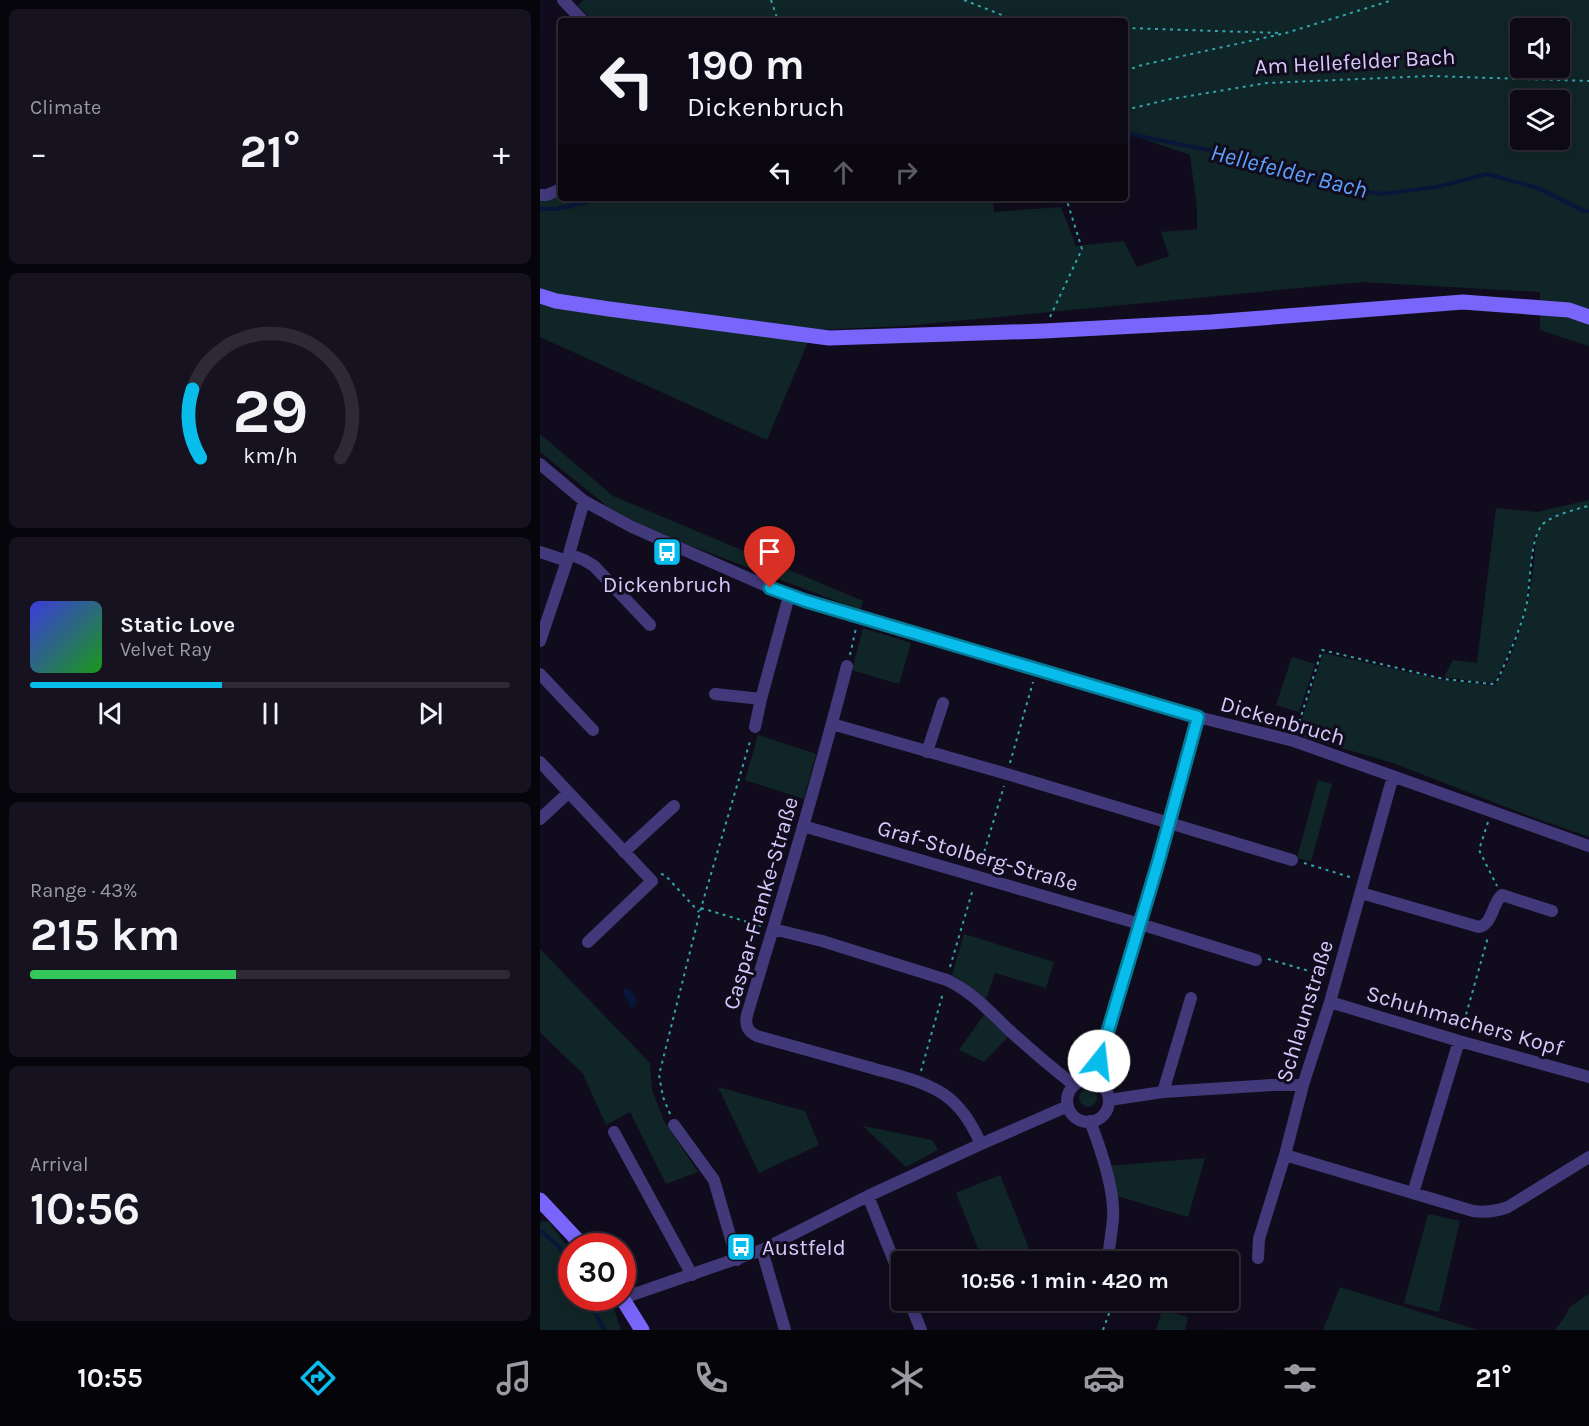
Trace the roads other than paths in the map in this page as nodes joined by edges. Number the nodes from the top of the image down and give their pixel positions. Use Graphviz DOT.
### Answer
graph roads {
  1 [pos="563,0"];
  2 [pos="580,18"];
  3 [pos="558,190"];
  4 [pos="540,195"];
  5 [pos="540,296"];
  6 [pos="1589,317"];
  7 [pos="540,464"];
  8 [pos="584,501"];
  9 [pos="540,552"];
  10 [pos="568,557"];
  11 [pos="789,596"];
  12 [pos="651,625"];
  13 [pos="540,641"];
  14 [pos="847,666"];
  15 [pos="540,674"];
  16 [pos="715,694"];
  17 [pos="761,699"];
  18 [pos="943,703"];
  19 [pos="1198,717"];
  20 [pos="832,724"];
  21 [pos="755,727"];
  22 [pos="593,730"];
  23 [pos="927,752"];
  24 [pos="540,762"];
  25 [pos="1393,777"];
  26 [pos="568,793"];
  27 [pos="674,806"];
  28 [pos="540,819"];
  29 [pos="1170,822"];
  30 [pos="803,826"];
  31 [pos="1589,846"];
  32 [pos="624,852"];
  33 [pos="1292,860"];
  34 [pos="1363,887"];
  35 [pos="1552,911"];
  36 [pos="1140,924"];
  37 [pos="773,929"];
  38 [pos="588,942"];
  39 [pos="1256,960"];
  40 [pos="1191,998"];
  41 [pos="1330,1002"];
  42 [pos="1459,1041"];
  43 [pos="1589,1077"];
  44 [pos="1093,1081"];
  45 [pos="1074,1085"];
  46 [pos="1303,1085"];
  47 [pos="1163,1092"];
  48 [pos="1109,1100"];
  49 [pos="1068,1106"];
  50 [pos="1090,1121"];
  51 [pos="674,1125"];
  52 [pos="614,1132"];
  53 [pos="981,1144"];
  54 [pos="1285,1155"];
  55 [pos="1589,1157"];
  56 [pos="1413,1193"];
  57 [pos="868,1196"];
  58 [pos="540,1200"];
  59 [pos="571,1233"];
  60 [pos="762,1250"];
  61 [pos="1109,1251"];
  62 [pos="891,1254"];
  63 [pos="1258,1258"];
  64 [pos="736,1260"];
  65 [pos="692,1275"];
  66 [pos="636,1294"];
  67 [pos="631,1311"];
  68 [pos="913,1311"];
  69 [pos="642,1330"];
  70 [pos="785,1330"];
  71 [pos="921,1330"];
  1 -- 2 [label="street"];
  3 -- 4 [label="street"];
  5 -- 6 [label="main road"];
  7 -- 8 [label="street, Dickenbruch"];
  8 -- 10 [label="street"];
  8 -- 11 [label="street, Dickenbruch"];
  9 -- 10 [label="street"];
  10 -- 12 [label="street"];
  10 -- 13 [label="street"];
  11 -- 17 [label="street"];
  11 -- 19 [label="street, Dickenbruch"];
  14 -- 20 [label="street, Caspar-Franke-Straße"];
  15 -- 22 [label="street"];
  16 -- 17 [label="street"];
  17 -- 21 [label="street"];
  18 -- 23 [label="street"];
  19 -- 25 [label="street, Dickenbruch"];
  19 -- 29 [label="street"];
  20 -- 23 [label="street"];
  20 -- 30 [label="street, Caspar-Franke-Straße"];
  23 -- 29 [label="street"];
  24 -- 26 [label="street"];
  25 -- 31 [label="street, Dickenbruch"];
  25 -- 34 [label="street, Schlaunstraße"];
  26 -- 28 [label="street"];
  26 -- 32 [label="street"];
  27 -- 32 [label="street"];
  29 -- 33 [label="street"];
  29 -- 36 [label="street"];
  30 -- 36 [label="street, Graf-Stolberg-Straße"];
  30 -- 37 [label="street, Caspar-Franke-Straße"];
  32 -- 38 [label="street"];
  34 -- 35 [label="street"];
  34 -- 41 [label="street, Schlaunstraße"];
  36 -- 39 [label="street, Graf-Stolberg-Straße"];
  36 -- 44 [label="street"];
  37 -- 45 [label="street"];
  37 -- 53 [label="street, Caspar-Franke-Straße"];
  40 -- 47 [label="street"];
  41 -- 42 [label="street, Schuhmachers Kopf"];
  41 -- 46 [label="street, Schlaunstraße"];
  42 -- 43 [label="street, Schuhmachers Kopf"];
  42 -- 56 [label="street"];
  44 -- 45 [label="street"];
  44 -- 48 [label="street"];
  45 -- 49 [label="street"];
  46 -- 47 [label="street"];
  46 -- 54 [label="street, Schlaunstraße"];
  47 -- 48 [label="street"];
  48 -- 50 [label="street"];
  49 -- 50 [label="street"];
  49 -- 53 [label="street"];
  50 -- 61 [label="street"];
  51 -- 64 [label="street"];
  52 -- 65 [label="street"];
  53 -- 57 [label="street"];
  54 -- 56 [label="street"];
  54 -- 63 [label="street, Schlaunstraße"];
  55 -- 56 [label="street"];
  57 -- 60 [label="street"];
  57 -- 62 [label="street"];
  58 -- 59 [label="main road"];
  60 -- 64 [label="street"];
  60 -- 70 [label="street"];
  64 -- 65 [label="street"];
  65 -- 66 [label="street"];
  67 -- 69 [label="main road"];
  68 -- 71 [label="street"];
}
